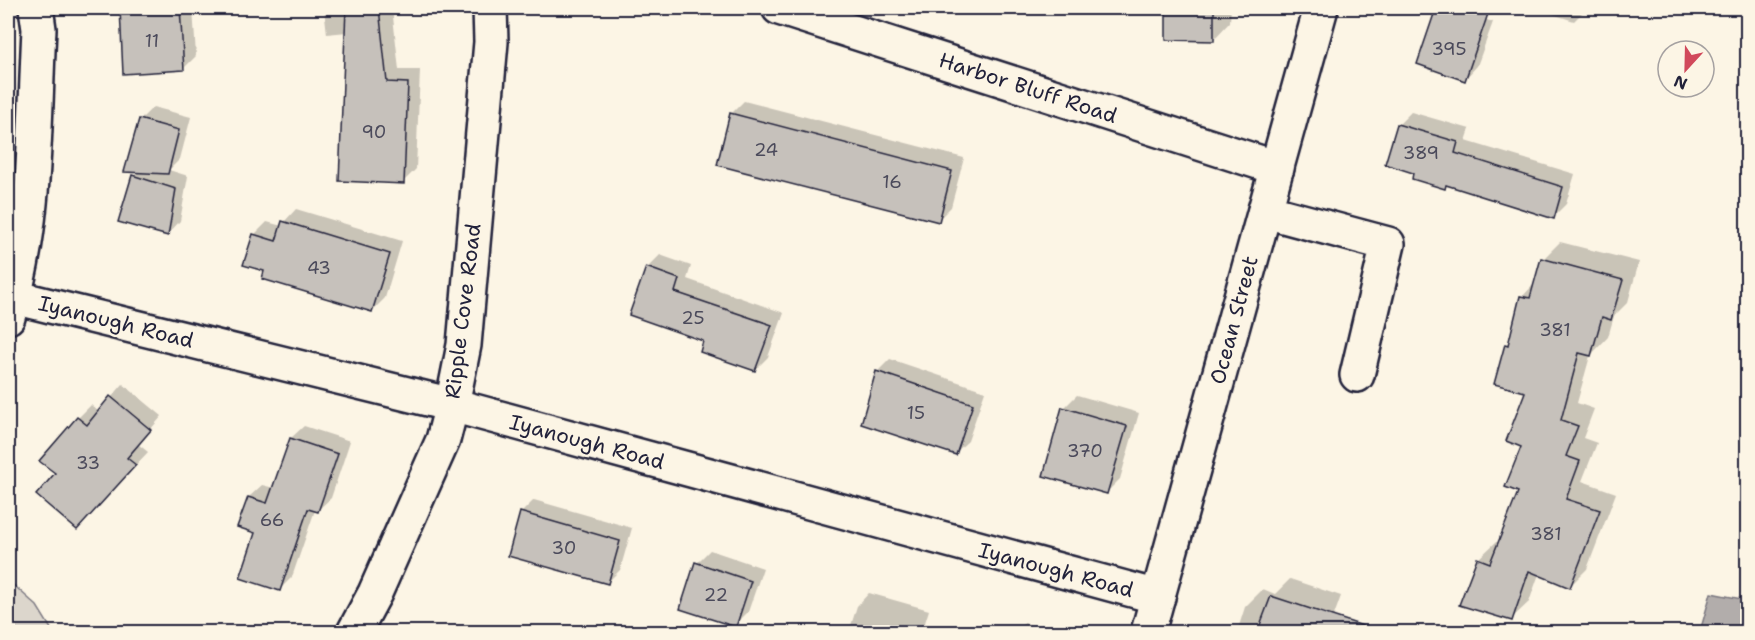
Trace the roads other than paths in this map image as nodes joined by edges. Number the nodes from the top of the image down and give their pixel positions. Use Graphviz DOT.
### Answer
graph roads {
  1 [pos="36,8"];
  2 [pos="490,8"];
  3 [pos="509,8"];
  4 [pos="779,8"];
  5 [pos="1321,8"];
  6 [pos="491,42"];
  7 [pos="1277,168"];
  8 [pos="1265,211"];
  9 [pos="11,307"];
  10 [pos="1357,375"];
  11 [pos="452,405"];
  12 [pos="1158,597"];
  13 [pos="354,633"];
  14 [pos="1148,633"];
  1 -- 9 [label="street"];
  2 -- 6 [label="street, Ripple Cove Road"];
  3 -- 6 [label="street, Ripple Cove Road"];
  4 -- 7 [label="street, Harbor Bluff Road"];
  5 -- 7 [label="street, Ocean Street"];
  6 -- 11 [label="street, Ripple Cove Road"];
  7 -- 8 [label="street, Ocean Street"];
  8 -- 10 [label="street"];
  8 -- 12 [label="street, Ocean Street"];
  9 -- 11 [label="street, Iyanough Road"];
  11 -- 12 [label="street, Iyanough Road"];
  11 -- 13 [label="street, Ripple Cove Road"];
  12 -- 14 [label="street, Ocean Street"];
}
